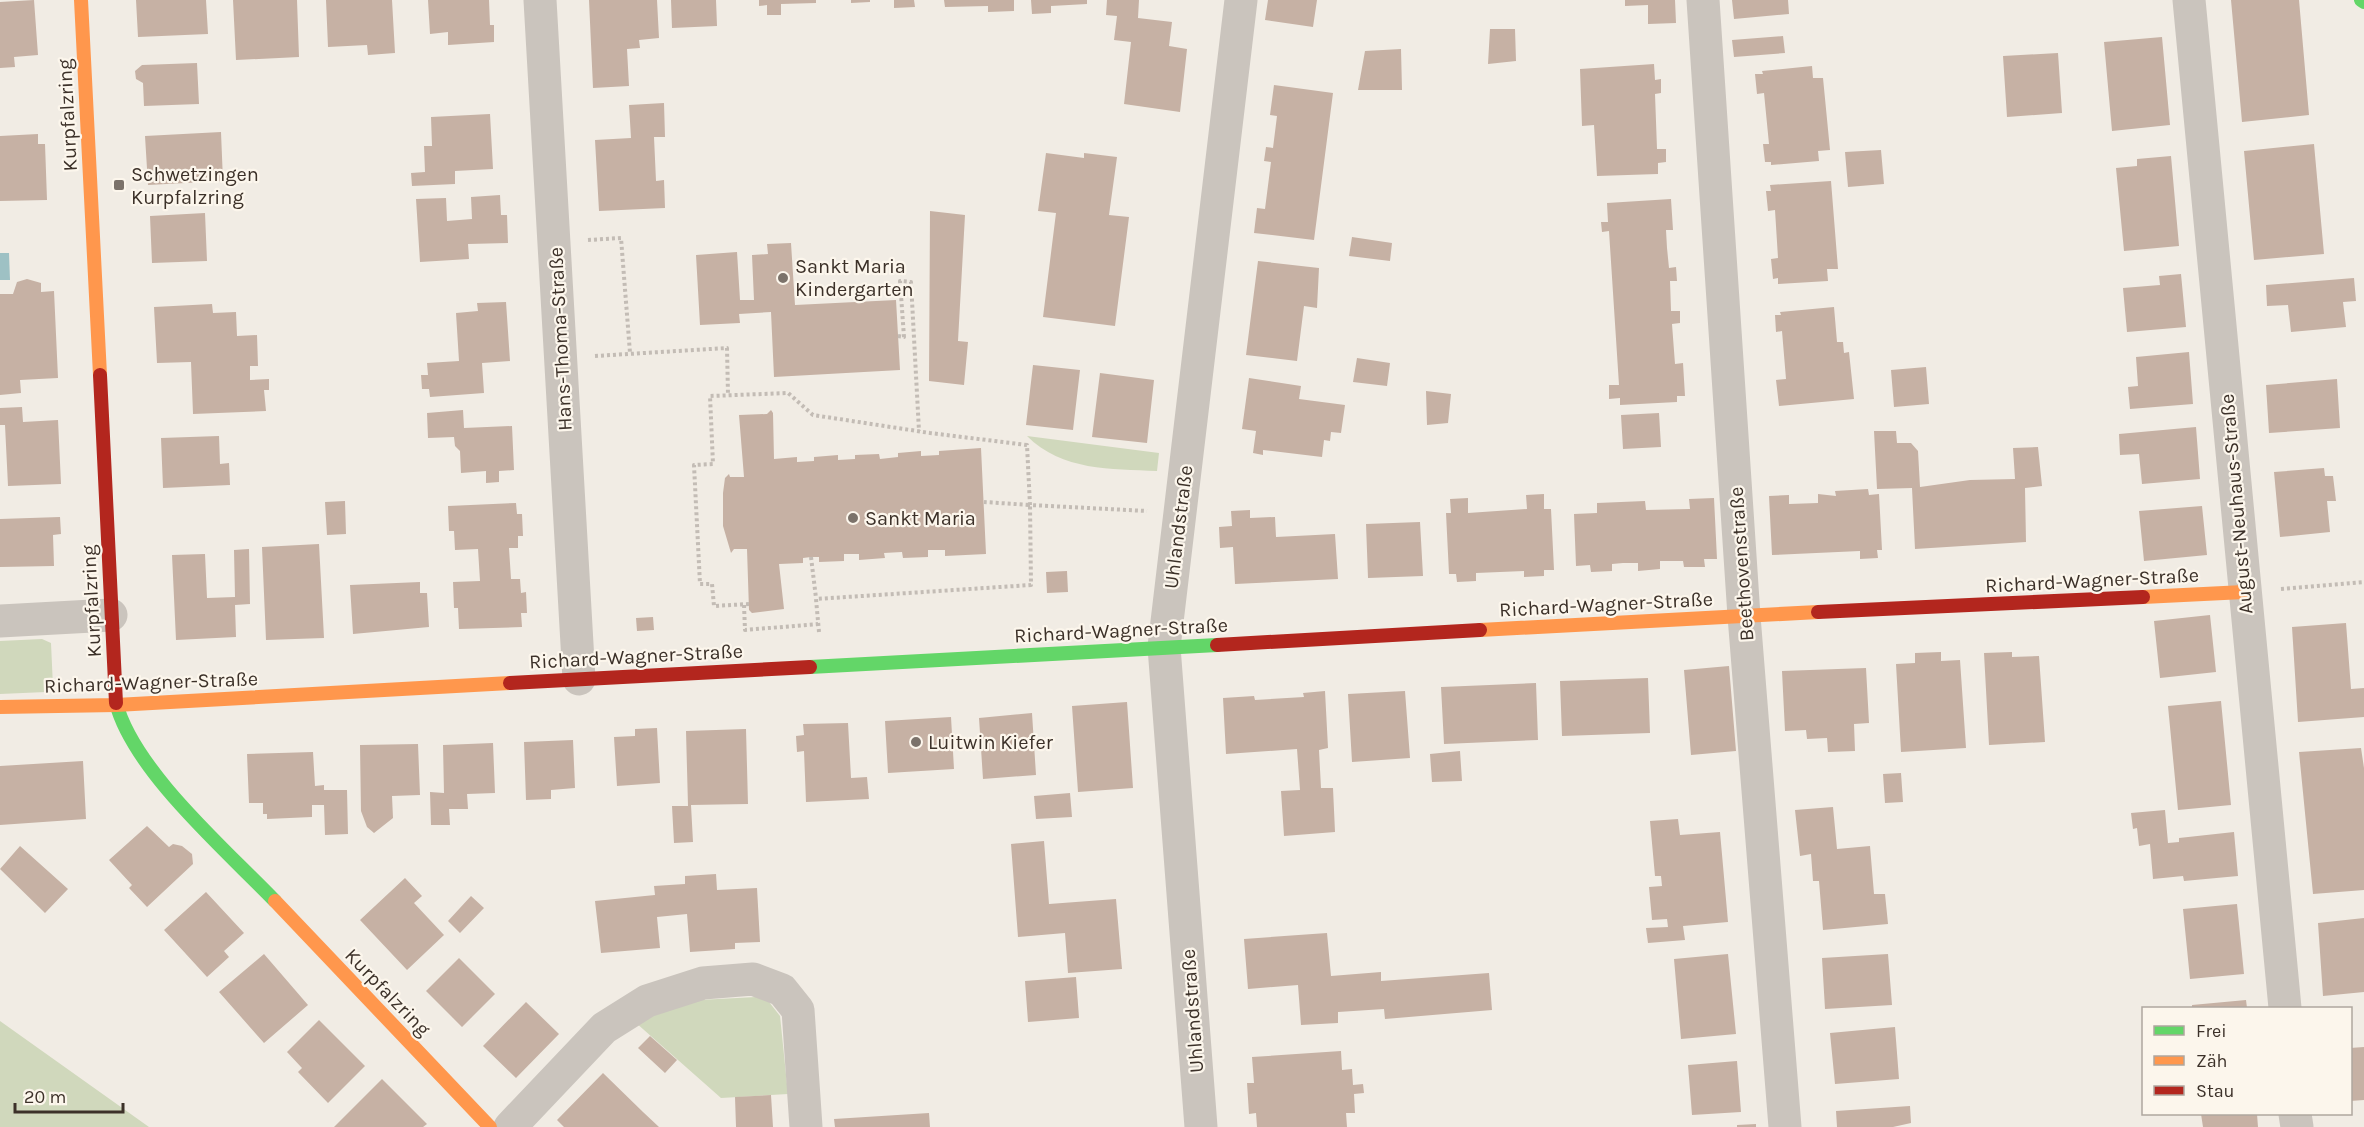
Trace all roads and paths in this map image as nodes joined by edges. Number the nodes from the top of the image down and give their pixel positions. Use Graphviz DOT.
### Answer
graph roads {
  1 [pos="81,0"];
  2 [pos="540,0"];
  3 [pos="1241,0"];
  4 [pos="1703,0"];
  5 [pos="2189,0"];
  6 [pos="554,241"];
  7 [pos="898,336"];
  8 [pos="630,354"];
  9 [pos="561,358"];
  10 [pos="728,395"];
  11 [pos="919,431"];
  12 [pos="984,502"];
  13 [pos="1030,505"];
  14 [pos="1180,512"];
  15 [pos="811,557"];
  16 [pos="2364,582"];
  17 [pos="2244,592"];
  18 [pos="816,598"];
  19 [pos="111,615"];
  20 [pos="1744,616"];
  21 [pos="0,621"];
  22 [pos="818,624"];
  23 [pos="1164,648"];
  24 [pos="823,666"];
  25 [pos="579,679"];
  26 [pos="116,705"];
  27 [pos="0,707"];
  28 [pos="2285,1007"];
  29 [pos="490,1127"];
  30 [pos="510,1127"];
  31 [pos="806,1127"];
  32 [pos="1201,1127"];
  33 [pos="1785,1127"];
  1 -- 19 [label="street, Kurpfalzring"];
  2 -- 6 [label="street, Hans-Thoma-Straße"];
  3 -- 14 [label="street, Uhlandstraße"];
  4 -- 20 [label="street, Beethovenstraße"];
  5 -- 17 [label="street, August-Neuhaus-Straße"];
  6 -- 8 [label="path"];
  6 -- 9 [label="street, Hans-Thoma-Straße"];
  7 -- 11 [label="path"];
  8 -- 9 [label="path"];
  8 -- 10 [label="path"];
  9 -- 25 [label="street, Hans-Thoma-Straße"];
  10 -- 11 [label="path"];
  10 -- 22 [label="path"];
  11 -- 13 [label="path"];
  12 -- 13 [label="path"];
  13 -- 14 [label="path"];
  13 -- 18 [label="path"];
  14 -- 23 [label="street, Uhlandstraße"];
  15 -- 18 [label="path"];
  16 -- 17 [label="path"];
  17 -- 20 [label="street, Richard-Wagner-Straße"];
  17 -- 28 [label="street, August-Neuhaus-Straße"];
  18 -- 22 [label="path"];
  19 -- 21 [label="street"];
  19 -- 26 [label="street, Kurpfalzring"];
  20 -- 23 [label="street, Richard-Wagner-Straße"];
  20 -- 33 [label="street, Beethovenstraße"];
  22 -- 24 [label="path"];
  23 -- 24 [label="street, Richard-Wagner-Straße"];
  23 -- 32 [label="street, Uhlandstraße"];
  24 -- 25 [label="street, Richard-Wagner-Straße"];
  25 -- 26 [label="street, Richard-Wagner-Straße"];
  26 -- 27 [label="street, Richard-Wagner-Straße"];
  26 -- 29 [label="street, Kurpfalzring"];
  30 -- 31 [label="street"];
}
